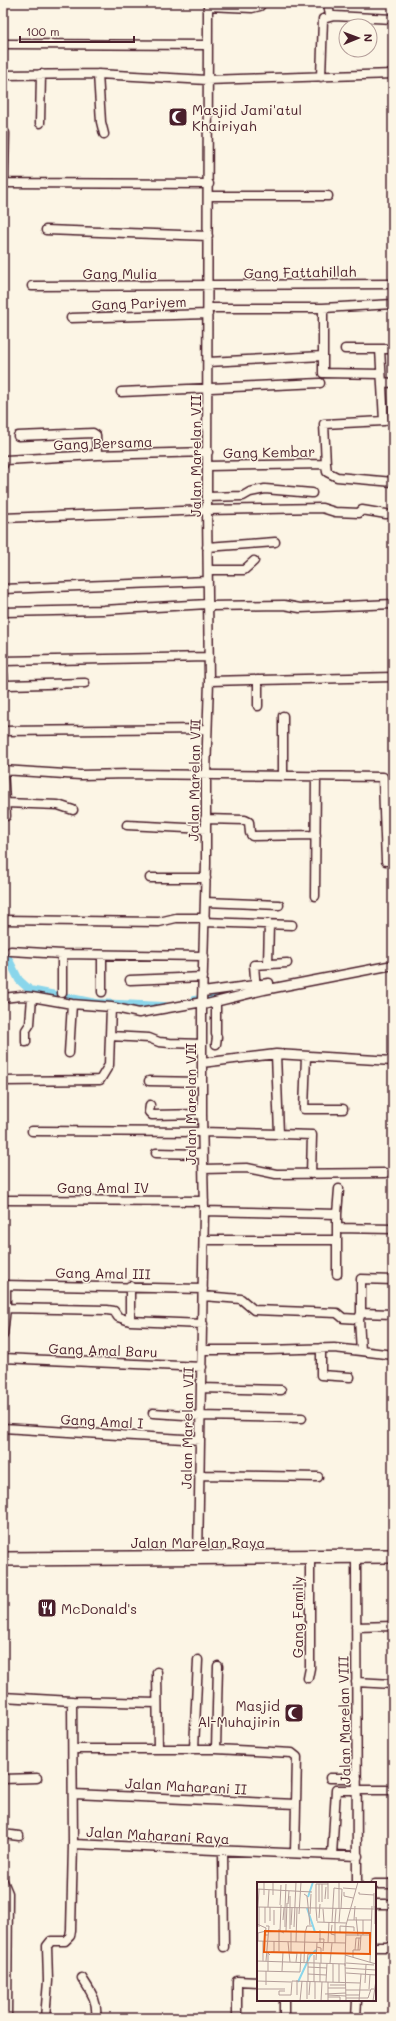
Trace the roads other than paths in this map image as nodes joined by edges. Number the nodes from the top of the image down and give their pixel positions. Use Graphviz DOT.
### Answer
graph roads {
  1 [pos="262,3"];
  2 [pos="328,3"];
  3 [pos="208,4"];
  4 [pos="330,16"];
  5 [pos="393,19"];
  6 [pos="8,44"];
  7 [pos="208,45"];
  8 [pos="41,74"];
  9 [pos="98,74"];
  10 [pos="393,74"];
  11 [pos="3,75"];
  12 [pos="321,77"];
  13 [pos="208,80"];
  14 [pos="40,123"];
  15 [pos="5,133"];
  16 [pos="104,134"];
  17 [pos="3,164"];
  18 [pos="209,184"];
  19 [pos="209,196"];
  20 [pos="328,196"];
  21 [pos="46,230"];
  22 [pos="208,236"];
  23 [pos="393,284"];
  24 [pos="32,286"];
  25 [pos="208,286"];
  26 [pos="393,304"];
  27 [pos="323,308"];
  28 [pos="208,311"];
  29 [pos="71,318"];
  30 [pos="345,349"];
  31 [pos="380,349"];
  32 [pos="393,349"];
  33 [pos="323,356"];
  34 [pos="208,362"];
  35 [pos="381,378"];
  36 [pos="320,383"];
  37 [pos="393,383"];
  38 [pos="208,387"];
  39 [pos="121,392"];
  40 [pos="18,436"];
  41 [pos="208,452"];
  42 [pos="97,455"];
  43 [pos="326,464"];
  44 [pos="3,465"];
  45 [pos="208,466"];
  46 [pos="393,482"];
  47 [pos="312,493"];
  48 [pos="207,497"];
  49 [pos="207,510"];
  50 [pos="386,514"];
  51 [pos="3,518"];
  52 [pos="275,542"];
  53 [pos="207,547"];
  54 [pos="254,561"];
  55 [pos="208,570"];
  56 [pos="208,581"];
  57 [pos="3,589"];
  58 [pos="393,604"];
  59 [pos="208,605"];
  60 [pos="3,612"];
  61 [pos="209,657"];
  62 [pos="3,660"];
  63 [pos="3,674"];
  64 [pos="393,677"];
  65 [pos="258,680"];
  66 [pos="209,681"];
  67 [pos="85,683"];
  68 [pos="258,706"];
  69 [pos="283,716"];
  70 [pos="207,729"];
  71 [pos="3,731"];
  72 [pos="3,770"];
  73 [pos="206,775"];
  74 [pos="283,776"];
  75 [pos="316,776"];
  76 [pos="5,804"];
  77 [pos="73,810"];
  78 [pos="389,811"];
  79 [pos="6,816"];
  80 [pos="206,820"];
  81 [pos="127,825"];
  82 [pos="206,829"];
  83 [pos="316,835"];
  84 [pos="393,861"];
  85 [pos="150,878"];
  86 [pos="206,878"];
  87 [pos="315,896"];
  88 [pos="205,902"];
  89 [pos="279,905"];
  90 [pos="3,920"];
  91 [pos="205,920"];
  92 [pos="269,924"];
  93 [pos="292,925"];
  94 [pos="11,950"];
  95 [pos="62,954"];
  96 [pos="102,955"];
  97 [pos="204,956"];
  98 [pos="287,963"];
  99 [pos="268,964"];
  100 [pos="393,964"];
  101 [pos="203,977"];
  102 [pos="130,980"];
  103 [pos="269,983"];
  104 [pos="256,988"];
  105 [pos="102,992"];
  106 [pos="62,993"];
  107 [pos="32,997"];
  108 [pos="3,998"];
  109 [pos="203,999"];
  110 [pos="216,1002"];
  111 [pos="72,1004"];
  112 [pos="112,1007"];
  113 [pos="110,1036"];
  114 [pos="26,1042"];
  115 [pos="202,1044"];
  116 [pos="216,1044"];
  117 [pos="69,1053"];
  118 [pos="276,1054"];
  119 [pos="306,1056"];
  120 [pos="393,1061"];
  121 [pos="202,1063"];
  122 [pos="149,1081"];
  123 [pos="3,1082"];
  124 [pos="202,1082"];
  125 [pos="150,1105"];
  126 [pos="343,1109"];
  127 [pos="202,1114"];
  128 [pos="32,1131"];
  129 [pos="202,1132"];
  130 [pos="279,1134"];
  131 [pos="156,1153"];
  132 [pos="202,1154"];
  133 [pos="202,1168"];
  134 [pos="385,1173"];
  135 [pos="311,1174"];
  136 [pos="339,1189"];
  137 [pos="3,1200"];
  138 [pos="204,1201"];
  139 [pos="204,1212"];
  140 [pos="337,1214"];
  141 [pos="337,1228"];
  142 [pos="393,1229"];
  143 [pos="204,1240"];
  144 [pos="337,1240"];
  145 [pos="337,1274"];
  146 [pos="393,1280"];
  147 [pos="5,1285"];
  148 [pos="130,1286"];
  149 [pos="203,1292"];
  150 [pos="6,1308"];
  151 [pos="393,1314"];
  152 [pos="360,1316"];
  153 [pos="130,1321"];
  154 [pos="203,1324"];
  155 [pos="3,1333"];
  156 [pos="321,1348"];
  157 [pos="202,1350"];
  158 [pos="361,1351"];
  159 [pos="393,1355"];
  160 [pos="3,1358"];
  161 [pos="202,1366"];
  162 [pos="350,1377"];
  163 [pos="201,1388"];
  164 [pos="281,1390"];
  165 [pos="153,1413"];
  166 [pos="200,1416"];
  167 [pos="302,1418"];
  168 [pos="3,1428"];
  169 [pos="200,1440"];
  170 [pos="199,1475"];
  171 [pos="318,1477"];
  172 [pos="356,1556"];
  173 [pos="393,1556"];
  174 [pos="310,1557"];
  175 [pos="198,1558"];
  176 [pos="3,1559"];
  177 [pos="393,1626"];
  178 [pos="356,1627"];
  179 [pos="198,1660"];
  180 [pos="218,1666"];
  181 [pos="157,1672"];
  182 [pos="308,1678"];
  183 [pos="356,1682"];
  184 [pos="393,1684"];
  185 [pos="3,1697"];
  186 [pos="72,1701"];
  187 [pos="157,1703"];
  188 [pos="74,1749"];
  189 [pos="158,1749"];
  190 [pos="216,1749"];
  191 [pos="194,1750"];
  192 [pos="37,1778"];
  193 [pos="330,1778"];
  194 [pos="357,1778"];
  195 [pos="3,1779"];
  196 [pos="358,1790"];
  197 [pos="393,1790"];
  198 [pos="74,1794"];
  199 [pos="296,1804"];
  200 [pos="3,1834"];
  201 [pos="19,1836"];
  202 [pos="73,1844"];
  203 [pos="223,1851"];
  204 [pos="295,1853"];
  205 [pos="332,1855"];
  206 [pos="358,1856"];
  207 [pos="3,1881"];
  208 [pos="357,1882"];
  209 [pos="376,1884"];
  210 [pos="393,1884"];
  211 [pos="376,1904"];
  212 [pos="393,1904"];
  213 [pos="224,1947"];
  214 [pos="376,1947"];
  215 [pos="393,1947"];
  216 [pos="5,1968"];
  217 [pos="82,1978"];
  218 [pos="257,1982"];
  219 [pos="284,2001"];
  220 [pos="357,2001"];
  221 [pos="7,2018"];
  222 [pos="46,2018"];
  223 [pos="96,2018"];
  224 [pos="237,2018"];
  225 [pos="284,2018"];
  226 [pos="356,2018"];
  1 -- 3 [label="street"];
  2 -- 4 [label="street"];
  3 -- 7 [label="street, Jalan Marelan VII"];
  4 -- 5 [label="street"];
  4 -- 12 [label="street"];
  6 -- 7 [label="street"];
  7 -- 13 [label="street, Jalan Marelan VII"];
  8 -- 9 [label="street"];
  8 -- 11 [label="street"];
  8 -- 14 [label="street"];
  9 -- 13 [label="street"];
  9 -- 16 [label="street"];
  10 -- 12 [label="street"];
  12 -- 13 [label="street"];
  13 -- 18 [label="street, Jalan Marelan VII"];
  15 -- 17 [label="street"];
  17 -- 18 [label="street"];
  18 -- 19 [label="street, Jalan Marelan VII"];
  19 -- 20 [label="street"];
  19 -- 22 [label="street, Jalan Marelan VII"];
  21 -- 22 [label="street"];
  22 -- 25 [label="street, Jalan Marelan VII"];
  23 -- 25 [label="street, Gang Fattahillah"];
  24 -- 25 [label="street, Gang Mulia"];
  25 -- 28 [label="street, Jalan Marelan VII"];
  26 -- 27 [label="street, Gang Pariyem"];
  27 -- 28 [label="street, Gang Pariyem"];
  27 -- 33 [label="street"];
  28 -- 29 [label="street, Gang Pariyem"];
  28 -- 34 [label="street, Jalan Marelan VII"];
  30 -- 31 [label="street"];
  31 -- 32 [label="street"];
  31 -- 35 [label="street"];
  33 -- 34 [label="street"];
  33 -- 35 [label="street"];
  34 -- 38 [label="street, Jalan Marelan VII"];
  35 -- 37 [label="street"];
  35 -- 43 [label="street"];
  36 -- 38 [label="street"];
  38 -- 39 [label="street"];
  38 -- 41 [label="street, Jalan Marelan VII"];
  40 -- 42 [label="street"];
  41 -- 42 [label="street, Gang Bersama"];
  41 -- 45 [label="street, Jalan Marelan VII"];
  42 -- 44 [label="street, Gang Bersama"];
  43 -- 45 [label="street, Gang Kembar"];
  43 -- 46 [label="street, Gang Kembar"];
  45 -- 48 [label="street, Jalan Marelan VII"];
  47 -- 48 [label="street"];
  48 -- 49 [label="street, Jalan Marelan VII"];
  49 -- 50 [label="street"];
  49 -- 51 [label="street"];
  49 -- 53 [label="street, Jalan Marelan VII"];
  52 -- 53 [label="street"];
  53 -- 55 [label="street, Jalan Marelan VII"];
  54 -- 55 [label="street"];
  55 -- 56 [label="street, Jalan Marelan VII"];
  56 -- 57 [label="street"];
  56 -- 59 [label="street, Jalan Marelan VII"];
  58 -- 59 [label="street"];
  59 -- 60 [label="street"];
  59 -- 61 [label="street, Jalan Marelan VII"];
  61 -- 62 [label="street"];
  61 -- 66 [label="street, Jalan Marelan VII"];
  63 -- 67 [label="street"];
  64 -- 65 [label="street"];
  65 -- 66 [label="street"];
  65 -- 68 [label="street"];
  66 -- 70 [label="street, Jalan Marelan VII"];
  69 -- 74 [label="street"];
  70 -- 71 [label="street"];
  70 -- 73 [label="street, Jalan Marelan VII"];
  72 -- 73 [label="street"];
  72 -- 76 [label="street"];
  73 -- 74 [label="street"];
  73 -- 80 [label="street, Jalan Marelan VII"];
  74 -- 75 [label="street"];
  75 -- 78 [label="street"];
  75 -- 83 [label="street"];
  76 -- 77 [label="street"];
  76 -- 79 [label="street"];
  78 -- 84 [label="street"];
  80 -- 82 [label="street, Jalan Marelan VII"];
  80 -- 83 [label="street"];
  81 -- 82 [label="street"];
  82 -- 86 [label="street, Jalan Marelan VII"];
  83 -- 87 [label="street"];
  85 -- 86 [label="street"];
  86 -- 88 [label="street, Jalan Marelan VII"];
  88 -- 89 [label="street"];
  88 -- 91 [label="street, Jalan Marelan VII"];
  90 -- 91 [label="street"];
  91 -- 92 [label="street"];
  91 -- 97 [label="street, Jalan Marelan VII"];
  92 -- 93 [label="street"];
  92 -- 99 [label="street"];
  94 -- 95 [label="street"];
  95 -- 96 [label="street"];
  95 -- 106 [label="street"];
  96 -- 97 [label="street"];
  96 -- 105 [label="street"];
  97 -- 101 [label="street, Jalan Marelan VII"];
  98 -- 99 [label="street"];
  99 -- 104 [label="street"];
  100 -- 104 [label="street"];
  101 -- 102 [label="street"];
  101 -- 109 [label="street, Jalan Marelan VII"];
  103 -- 104 [label="street"];
  104 -- 109 [label="street"];
  104 -- 110 [label="street"];
  107 -- 108 [label="street"];
  107 -- 111 [label="street"];
  107 -- 114 [label="street"];
  109 -- 110 [label="street"];
  109 -- 112 [label="street"];
  109 -- 115 [label="street, Jalan Marelan VII"];
  110 -- 116 [label="street"];
  111 -- 112 [label="street"];
  111 -- 117 [label="street"];
  112 -- 113 [label="street"];
  113 -- 115 [label="street"];
  113 -- 123 [label="street"];
  115 -- 121 [label="street, Jalan Marelan VII"];
  118 -- 119 [label="street"];
  118 -- 121 [label="street"];
  118 -- 130 [label="street"];
  119 -- 120 [label="street"];
  119 -- 126 [label="street"];
  121 -- 124 [label="street, Jalan Marelan VII"];
  122 -- 124 [label="street"];
  124 -- 127 [label="street, Jalan Marelan VII"];
  125 -- 127 [label="street"];
  127 -- 129 [label="street, Jalan Marelan VII"];
  128 -- 129 [label="street"];
  129 -- 130 [label="street"];
  129 -- 132 [label="street, Jalan Marelan VII"];
  130 -- 135 [label="street"];
  131 -- 132 [label="street"];
  132 -- 133 [label="street, Jalan Marelan VII"];
  133 -- 135 [label="street"];
  133 -- 138 [label="street, Jalan Marelan VII"];
  134 -- 135 [label="street"];
  136 -- 140 [label="street"];
  137 -- 138 [label="street, Gang Amal IV"];
  138 -- 139 [label="street, Jalan Marelan VII"];
  139 -- 140 [label="street"];
  139 -- 143 [label="street, Jalan Marelan VII"];
  140 -- 141 [label="street"];
  141 -- 142 [label="street"];
  141 -- 144 [label="street"];
  143 -- 144 [label="street"];
  143 -- 149 [label="street, Jalan Marelan VII"];
  144 -- 145 [label="street"];
  146 -- 152 [label="street"];
  147 -- 148 [label="street, Gang Amal III"];
  147 -- 150 [label="street"];
  148 -- 149 [label="street, Gang Amal III"];
  148 -- 153 [label="street"];
  149 -- 152 [label="street, Gang Amal III"];
  149 -- 154 [label="street, Jalan Marelan VII"];
  150 -- 153 [label="street"];
  150 -- 155 [label="street"];
  151 -- 152 [label="street, Gang Amal III"];
  152 -- 158 [label="street"];
  153 -- 154 [label="street"];
  154 -- 157 [label="street, Jalan Marelan VII"];
  156 -- 157 [label="street"];
  156 -- 158 [label="street"];
  156 -- 162 [label="street"];
  157 -- 161 [label="street, Jalan Marelan VII"];
  158 -- 159 [label="street"];
  160 -- 161 [label="street, Gang Amal Baru"];
  161 -- 163 [label="street, Jalan Marelan VII"];
  163 -- 164 [label="street"];
  163 -- 166 [label="street, Jalan Marelan VII"];
  165 -- 166 [label="street"];
  166 -- 167 [label="street"];
  166 -- 169 [label="street, Jalan Marelan VII"];
  168 -- 169 [label="street, Gang Amal I"];
  169 -- 170 [label="street, Jalan Marelan VII"];
  170 -- 171 [label="street"];
  170 -- 175 [label="street, Jalan Marelan VII"];
  172 -- 173 [label="main road, Jalan Marelan Raya"];
  172 -- 174 [label="main road, Jalan Marelan Raya"];
  172 -- 178 [label="street, Jalan Marelan VIII"];
  174 -- 175 [label="main road, Jalan Marelan Raya"];
  174 -- 182 [label="street, Gang Family"];
  175 -- 176 [label="main road, Jalan Marelan Raya"];
  177 -- 178 [label="street"];
  178 -- 183 [label="street, Jalan Marelan VIII"];
  179 -- 191 [label="street"];
  180 -- 190 [label="street"];
  181 -- 187 [label="street"];
  183 -- 184 [label="street"];
  183 -- 194 [label="street, Jalan Marelan VIII"];
  185 -- 186 [label="street"];
  186 -- 187 [label="street"];
  186 -- 188 [label="street, Jalan Maharani Raya"];
  187 -- 189 [label="street"];
  188 -- 189 [label="street"];
  188 -- 198 [label="street, Jalan Maharani Raya"];
  189 -- 191 [label="street"];
  190 -- 191 [label="street"];
  190 -- 199 [label="street"];
  192 -- 195 [label="street"];
  193 -- 194 [label="street"];
  194 -- 196 [label="street, Jalan Marelan VIII"];
  196 -- 197 [label="street"];
  196 -- 205 [label="street"];
  196 -- 206 [label="street, Jalan Marelan VIII"];
  198 -- 199 [label="street, Jalan Maharani II"];
  198 -- 202 [label="street, Jalan Maharani Raya"];
  199 -- 204 [label="street"];
  200 -- 201 [label="street"];
  202 -- 203 [label="street, Jalan Maharani Raya"];
  202 -- 222 [label="street"];
  203 -- 204 [label="street, Jalan Maharani Raya"];
  203 -- 213 [label="street"];
  204 -- 205 [label="street, Jalan Maharani Raya"];
  205 -- 206 [label="street, Jalan Maharani Raya"];
  206 -- 208 [label="street, Jalan Marelan VIII"];
  207 -- 216 [label="street"];
  209 -- 210 [label="street"];
  211 -- 212 [label="street"];
  214 -- 215 [label="street"];
  216 -- 221 [label="street"];
  217 -- 223 [label="street"];
  218 -- 224 [label="street"];
  219 -- 225 [label="street"];
  220 -- 226 [label="street"];
}
